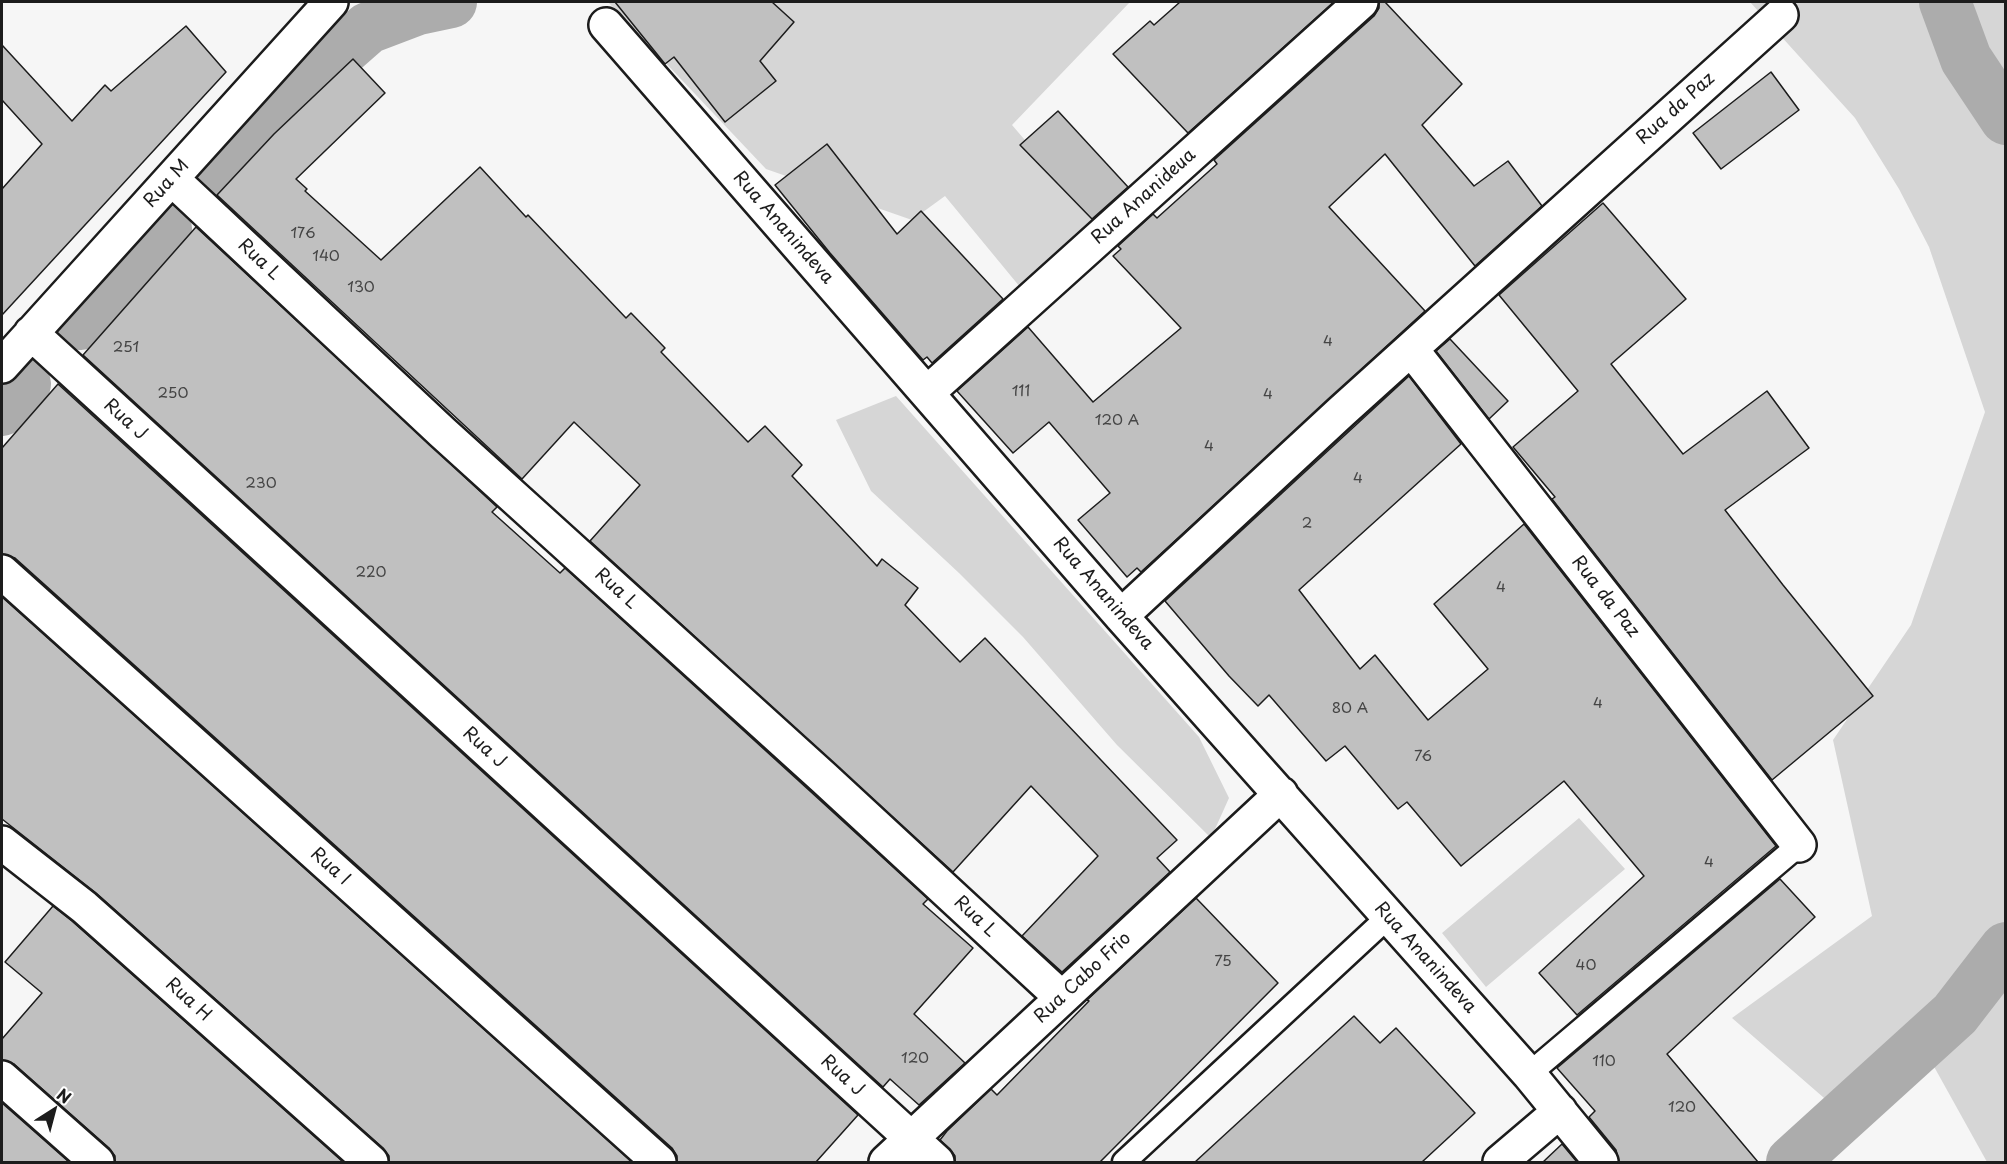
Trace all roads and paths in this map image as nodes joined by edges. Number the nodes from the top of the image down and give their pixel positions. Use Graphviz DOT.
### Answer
graph roads {
  1 [pos="331,2"];
  2 [pos="1361,2"];
  3 [pos="1781,15"];
  4 [pos="606,25"];
  5 [pos="172,179"];
  6 [pos="31,333"];
  7 [pos="1411,349"];
  8 [pos="2,366"];
  9 [pos="927,393"];
  10 [pos="2,572"];
  11 [pos="1121,616"];
  12 [pos="1281,794"];
  13 [pos="2,843"];
  14 [pos="1799,844"];
  15 [pos="1388,917"];
  16 [pos="1062,998"];
  17 [pos="1529,1074"];
  18 [pos="2,1077"];
  19 [pos="1560,1111"];
  20 [pos="911,1139"];
  21 [pos="97,1162"];
  22 [pos="370,1162"];
  23 [pos="659,1162"];
  24 [pos="886,1162"];
  25 [pos="937,1162"];
  26 [pos="1124,1162"];
  27 [pos="1500,1162"];
  28 [pos="1601,1162"];
  1 -- 5 [label="street, Rua M"];
  2 -- 9 [label="street, Rua Ananideua"];
  3 -- 7 [label="street, Rua da Paz"];
  4 -- 9 [label="street, Rua Ananindeva"];
  5 -- 6 [label="street, Rua M"];
  5 -- 16 [label="street, Rua L"];
  6 -- 8 [label="street, Rua M"];
  6 -- 20 [label="street, Rua J"];
  7 -- 11 [label="street, Rua da Paz"];
  7 -- 14 [label="street, Rua da Paz"];
  9 -- 11 [label="street, Rua Ananindeva"];
  10 -- 23 [label="street, Rua I"];
  11 -- 12 [label="street, Rua Ananindeva"];
  12 -- 15 [label="street, Rua Ananindeva"];
  12 -- 16 [label="street, Rua Cabo Frio"];
  13 -- 22 [label="street, Rua H"];
  14 -- 17 [label="lane"];
  15 -- 17 [label="street, Rua Ananindeva"];
  15 -- 26 [label="lane"];
  16 -- 20 [label="street, Rua Cabo Frio"];
  17 -- 19 [label="street, Rua Ananindeva"];
  18 -- 21 [label="street"];
  19 -- 27 [label="street"];
  19 -- 28 [label="street, Rua Ananindeva"];
  20 -- 24 [label="street, Rua Cabo Frio"];
  20 -- 25 [label="street, Rua J"];
}
